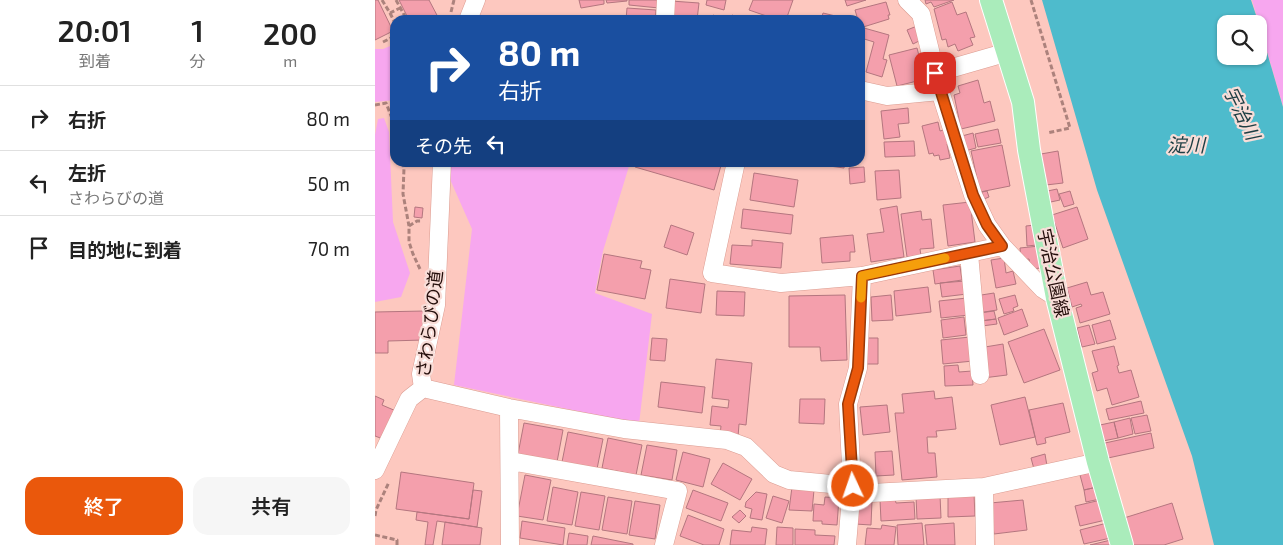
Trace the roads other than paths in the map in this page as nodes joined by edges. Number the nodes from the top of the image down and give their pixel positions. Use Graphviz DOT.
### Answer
graph roads {
  1 [pos="476,0"];
  2 [pos="666,0"];
  3 [pos="907,0"];
  4 [pos="991,0"];
  5 [pos="470,15"];
  6 [pos="665,15"];
  7 [pos="1007,52"];
  8 [pos="935,73"];
  9 [pos="865,91"];
  10 [pos="940,91"];
  11 [pos="442,167"];
  12 [pos="735,167"];
  13 [pos="1002,246"];
  14 [pos="969,254"];
  15 [pos="862,276"];
  16 [pos="1057,298"];
  17 [pos="980,375"];
  18 [pos="423,388"];
  19 [pos="509,408"];
  20 [pos="510,461"];
  21 [pos="1098,462"];
  22 [pos="375,470"];
  23 [pos="983,487"];
  24 [pos="852,490"];
  25 [pos="510,545"];
  26 [pos="664,545"];
  27 [pos="847,545"];
  28 [pos="985,545"];
  29 [pos="1122,545"];
  1 -- 5 [label="street"];
  2 -- 6 [label="street"];
  3 -- 8 [label="street"];
  4 -- 7 [label="main road, 宇治公園線"];
  7 -- 8 [label="street"];
  7 -- 16 [label="main road, 宇治公園線"];
  8 -- 10 [label="street"];
  9 -- 10 [label="street"];
  10 -- 13 [label="street"];
  11 -- 18 [label="street, さわらびの道"];
  12 -- 15 [label="street"];
  13 -- 14 [label="street"];
  13 -- 16 [label="street"];
  14 -- 15 [label="street"];
  14 -- 17 [label="street"];
  15 -- 24 [label="street"];
  16 -- 21 [label="main road, 宇治公園線"];
  18 -- 19 [label="street"];
  18 -- 22 [label="street, さわらびの道"];
  19 -- 20 [label="street"];
  19 -- 24 [label="street"];
  20 -- 25 [label="street"];
  20 -- 26 [label="street"];
  21 -- 23 [label="street"];
  21 -- 29 [label="main road, 宇治公園線"];
  23 -- 24 [label="street"];
  23 -- 28 [label="street"];
  24 -- 27 [label="street"];
}
